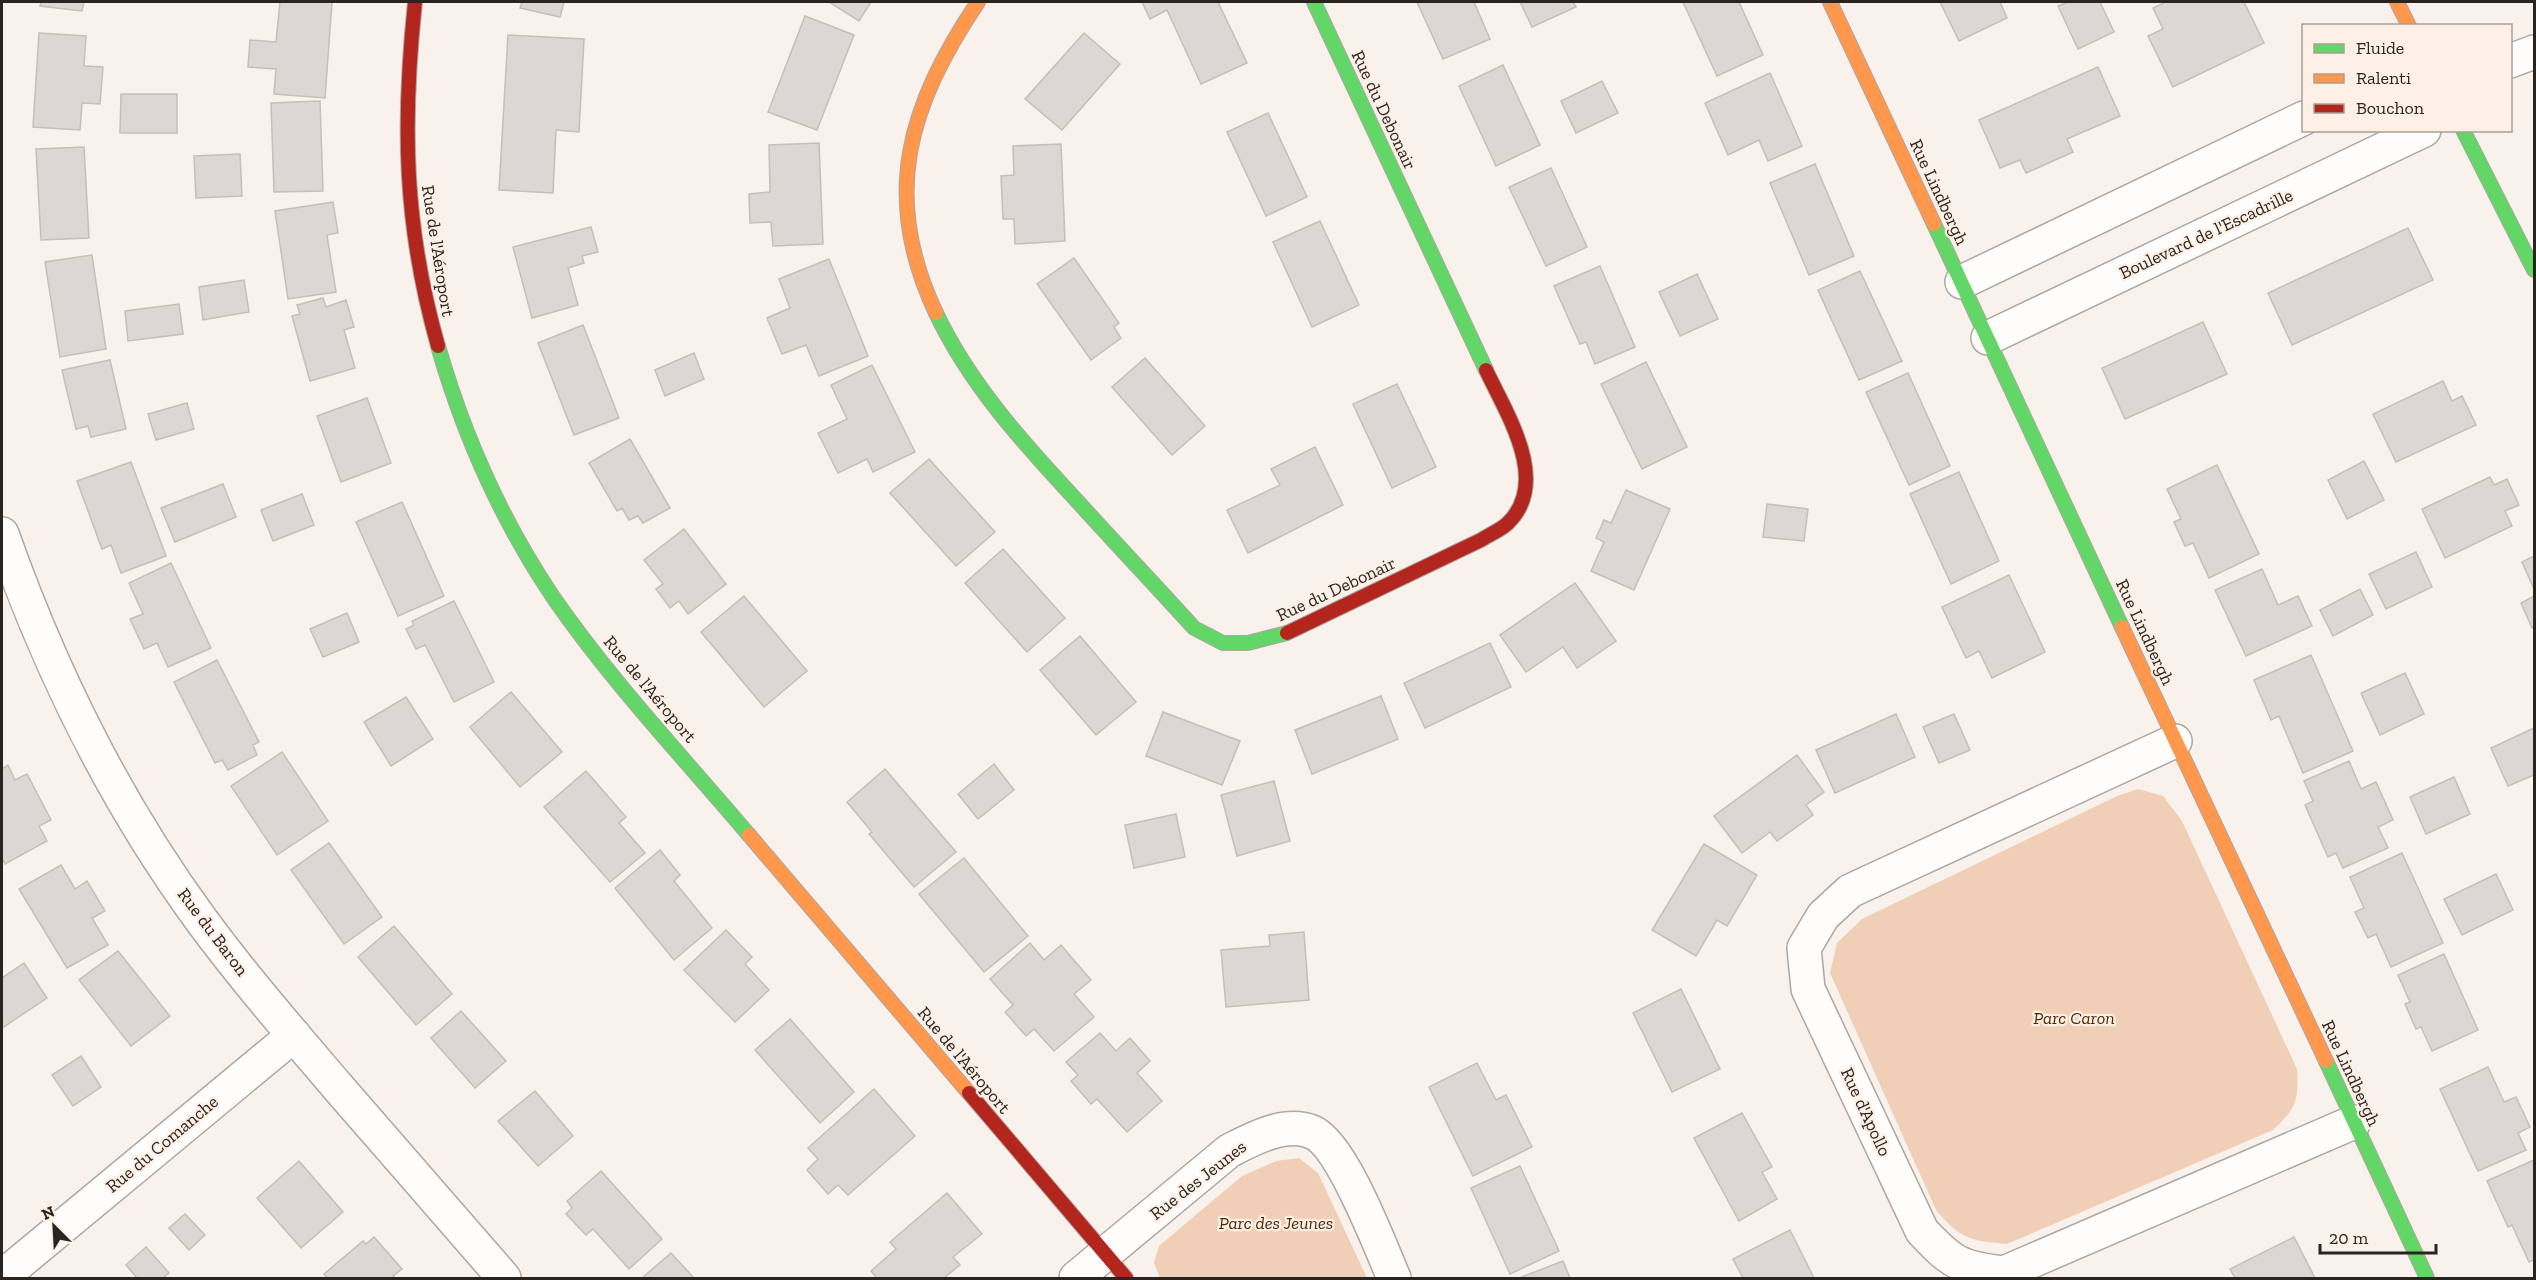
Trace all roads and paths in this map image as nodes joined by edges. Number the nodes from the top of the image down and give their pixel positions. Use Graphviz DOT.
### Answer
graph roads {
  1 [pos="415,2"];
  2 [pos="978,2"];
  3 [pos="1314,2"];
  4 [pos="1830,2"];
  5 [pos="2397,2"];
  6 [pos="2408,24"];
  7 [pos="2535,52"];
  8 [pos="2512,61"];
  9 [pos="2302,119"];
  10 [pos="2420,132"];
  11 [pos="2464,132"];
  12 [pos="2535,270"];
  13 [pos="1962,282"];
  14 [pos="1988,338"];
  15 [pos="2,534"];
  16 [pos="2175,741"];
  17 [pos="294,1035"];
  18 [pos="2354,1122"];
  19 [pos="1105,1254"];
  20 [pos="2,1277"];
  21 [pos="504,1278"];
  22 [pos="1076,1278"];
  23 [pos="1126,1278"];
  24 [pos="1394,1278"];
  25 [pos="2427,1278"];
  1 -- 19 [label="street, Rue de l'Aéroport"];
  2 -- 3 [label="street, Rue du Debonair"];
  4 -- 13 [label="street, Rue Lindbergh"];
  5 -- 6 [label="street"];
  7 -- 8 [label="street"];
  9 -- 13 [label="street"];
  10 -- 14 [label="street, Boulevard de l'Escadrille"];
  11 -- 12 [label="street"];
  13 -- 14 [label="street, Rue Lindbergh"];
  14 -- 16 [label="street, Rue Lindbergh"];
  15 -- 17 [label="street, Rue du Baron"];
  16 -- 18 [label="street, Rue Lindbergh"];
  16 -- 18 [label="street, Rue d'Apollo"];
  17 -- 20 [label="street, Rue du Comanche"];
  17 -- 21 [label="street, Rue du Baron"];
  18 -- 25 [label="street, Rue Lindbergh"];
  19 -- 22 [label="street, Rue des Jeunes"];
  19 -- 23 [label="street, Rue de l'Aéroport"];
  19 -- 24 [label="street, Rue des Jeunes"];
}
